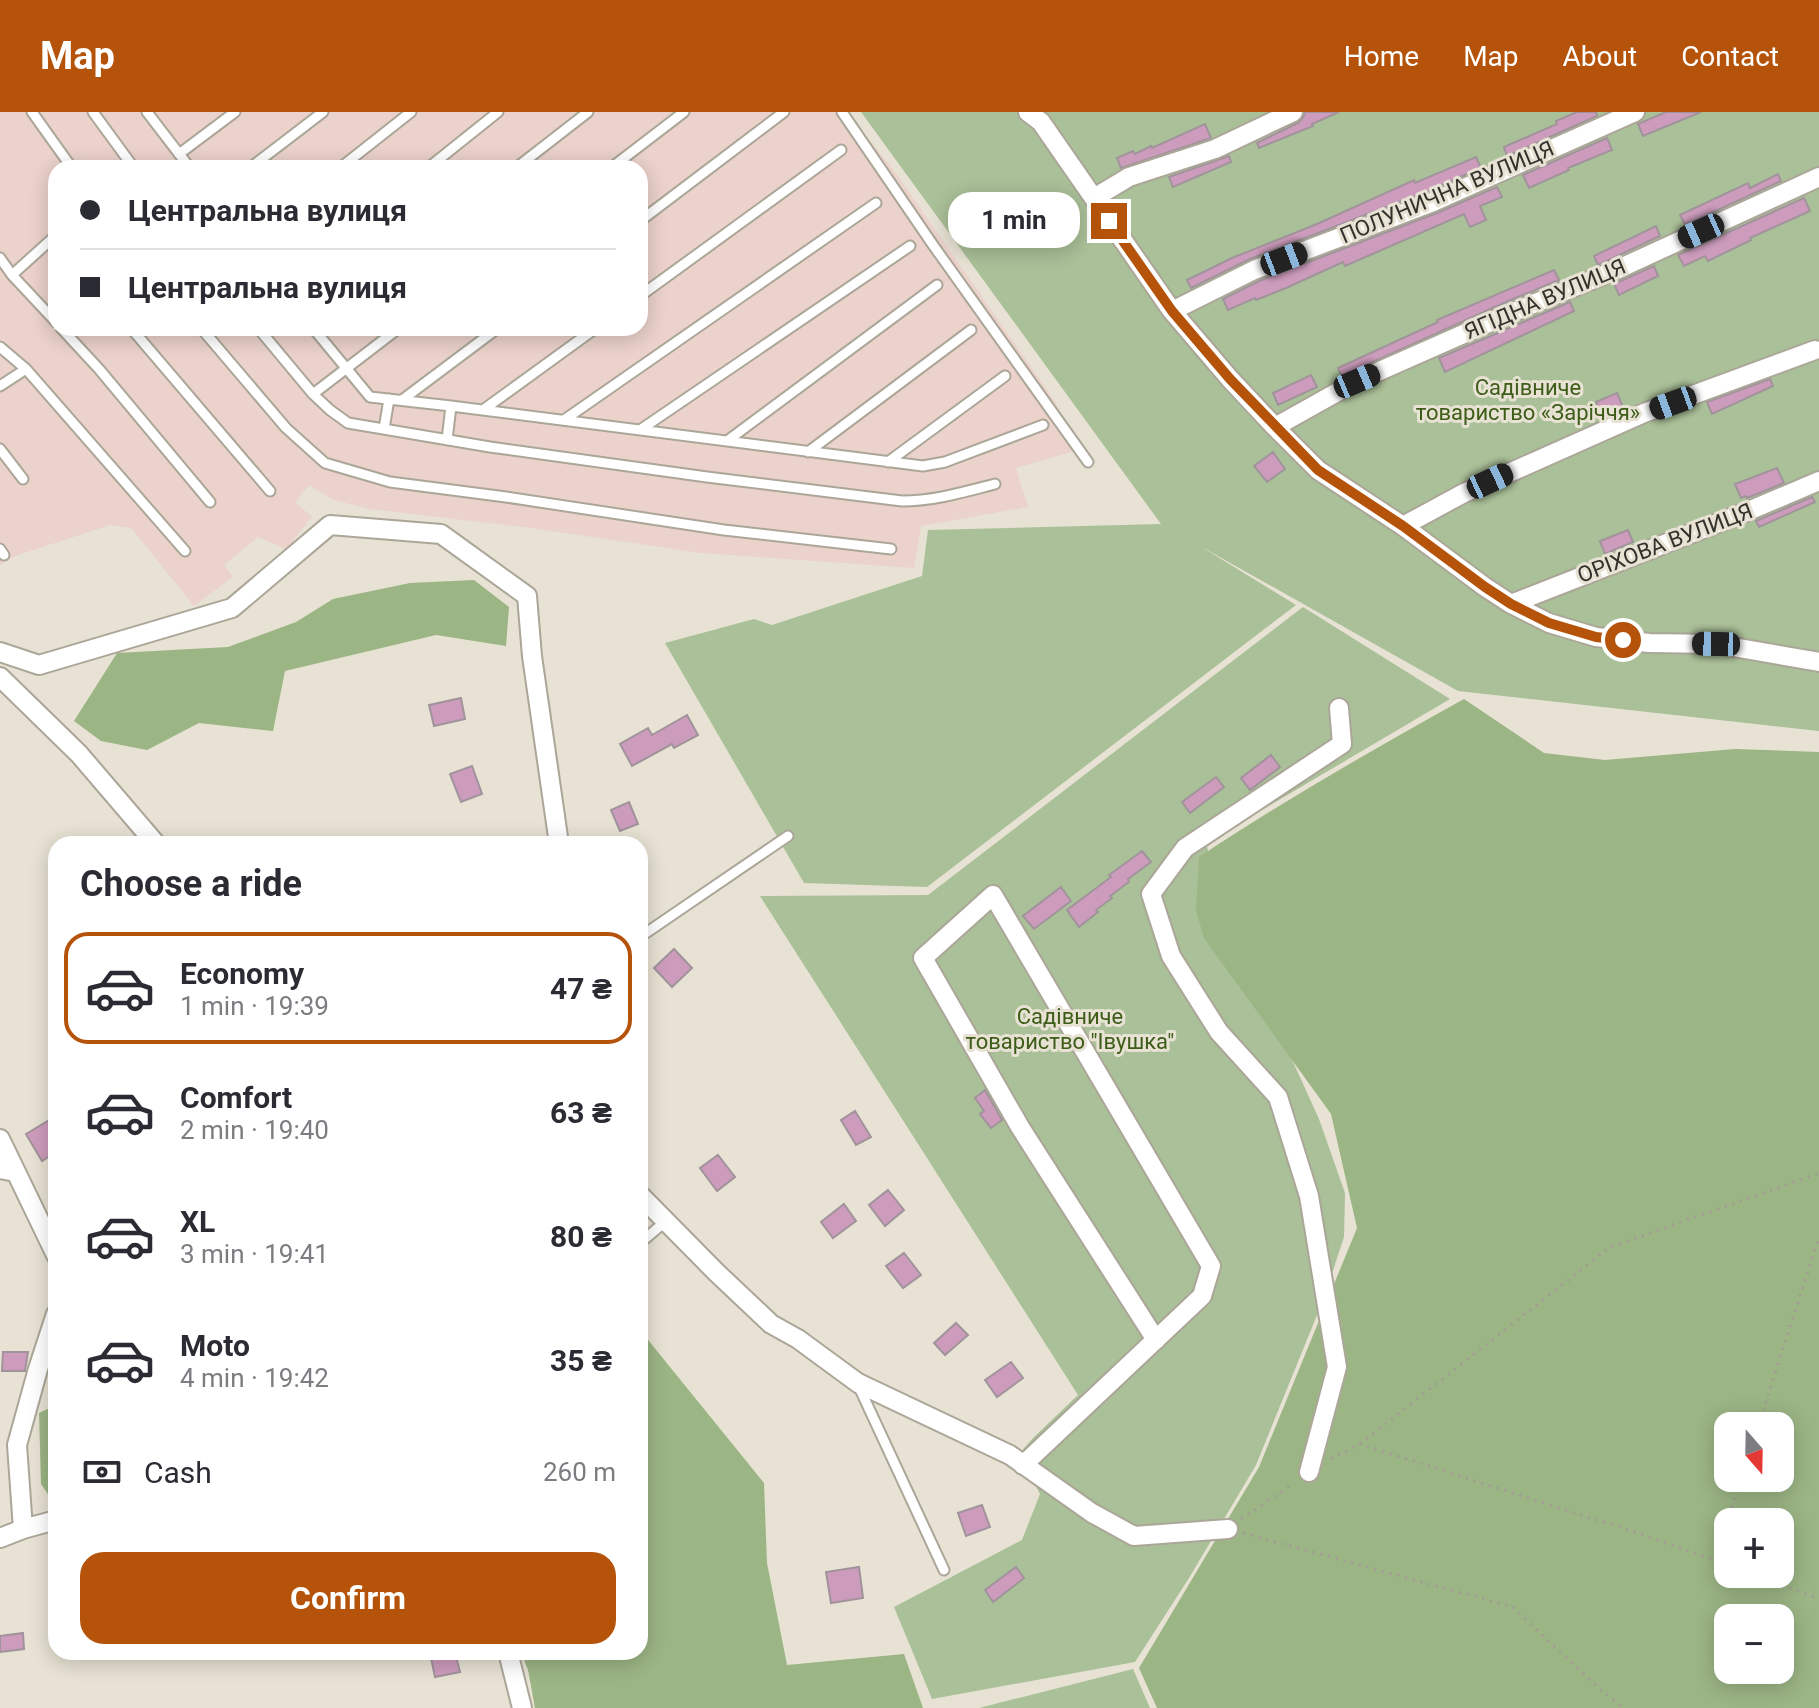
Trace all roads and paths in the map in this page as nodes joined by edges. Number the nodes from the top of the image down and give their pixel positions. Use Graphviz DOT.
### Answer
graph roads {
  1 [pos="32,112"];
  2 [pos="93,112"];
  3 [pos="147,112"];
  4 [pos="235,112"];
  5 [pos="323,112"];
  6 [pos="411,112"];
  7 [pos="498,112"];
  8 [pos="588,112"];
  9 [pos="684,112"];
  10 [pos="784,112"];
  11 [pos="842,112"];
  12 [pos="1028,112"];
  13 [pos="1293,112"];
  14 [pos="1635,112"];
  15 [pos="841,150"];
  16 [pos="179,154"];
  17 [pos="66,160"];
  18 [pos="128,160"];
  19 [pos="184,160"];
  20 [pos="260,160"];
  21 [pos="350,160"];
  22 [pos="438,160"];
  23 [pos="526,160"];
  24 [pos="621,160"];
  25 [pos="1819,177"];
  26 [pos="1094,198"];
  27 [pos="876,203"];
  28 [pos="648,215"];
  29 [pos="48,242"];
  30 [pos="910,246"];
  31 [pos="0,258"];
  32 [pos="12,275"];
  33 [pos="937,285"];
  34 [pos="648,290"];
  35 [pos="1172,311"];
  36 [pos="48,313"];
  37 [pos="971,330"];
  38 [pos="68,336"];
  39 [pos="138,336"];
  40 [pos="208,336"];
  41 [pos="265,336"];
  42 [pos="320,336"];
  43 [pos="388,336"];
  44 [pos="487,336"];
  45 [pos="585,336"];
  46 [pos="0,347"];
  47 [pos="1815,350"];
  48 [pos="346,367"];
  49 [pos="26,369"];
  50 [pos="1005,376"];
  51 [pos="0,386"];
  52 [pos="313,394"];
  53 [pos="389,399"];
  54 [pos="402,400"];
  55 [pos="451,406"];
  56 [pos="483,410"];
  57 [pos="564,420"];
  58 [pos="1043,425"];
  59 [pos="1275,427"];
  60 [pos="384,429"];
  61 [pos="640,430"];
  62 [pos="447,440"];
  63 [pos="727,441"];
  64 [pos="0,449"];
  65 [pos="808,452"];
  66 [pos="888,462"];
  67 [pos="1088,462"];
  68 [pos="23,479"];
  69 [pos="1819,481"];
  70 [pos="995,484"];
  71 [pos="270,491"];
  72 [pos="210,502"];
  73 [pos="1403,526"];
  74 [pos="891,549"];
  75 [pos="185,551"];
  76 [pos="1511,604"];
  77 [pos="0,652"];
  78 [pos="1819,662"];
  79 [pos="0,677"];
  80 [pos="1339,708"];
  81 [pos="149,836"];
  82 [pos="558,836"];
  83 [pos="788,836"];
  84 [pos="648,932"];
  85 [pos="0,1139"];
  86 [pos="8,1170"];
  87 [pos="1819,1173"];
  88 [pos="648,1203"];
  89 [pos="666,1221"];
  90 [pos="648,1236"];
  91 [pos="1819,1237"];
  92 [pos="48,1241"];
  93 [pos="1156,1340"];
  94 [pos="48,1341"];
  95 [pos="858,1383"];
  96 [pos="1763,1412"];
  97 [pos="1360,1444"];
  98 [pos="1023,1465"];
  99 [pos="1309,1472"];
  100 [pos="48,1522"];
  101 [pos="23,1529"];
  102 [pos="1228,1529"];
  103 [pos="0,1538"];
  104 [pos="1714,1561"];
  105 [pos="944,1570"];
  106 [pos="1790,1588"];
  107 [pos="1819,1599"];
  108 [pos="510,1660"];
  109 [pos="522,1708"];
  110 [pos="1623,1708"];
  1 -- 17 [label="lane"];
  2 -- 18 [label="lane"];
  3 -- 16 [label="lane"];
  4 -- 16 [label="lane"];
  5 -- 20 [label="lane"];
  6 -- 21 [label="lane"];
  7 -- 22 [label="lane"];
  8 -- 23 [label="lane"];
  9 -- 24 [label="lane"];
  10 -- 28 [label="lane"];
  11 -- 67 [label="lane"];
  12 -- 26 [label="street"];
  13 -- 26 [label="street"];
  14 -- 35 [label="street, ПОЛУНИЧНА ВУЛИЦЯ"];
  15 -- 34 [label="lane"];
  16 -- 19 [label="lane"];
  25 -- 59 [label="street, ЯГІДНА ВУЛИЦЯ"];
  26 -- 35 [label="street"];
  27 -- 57 [label="lane"];
  29 -- 32 [label="lane"];
  30 -- 61 [label="lane"];
  31 -- 32 [label="lane"];
  32 -- 36 [label="lane"];
  33 -- 63 [label="lane"];
  35 -- 59 [label="street"];
  37 -- 65 [label="lane"];
  38 -- 72 [label="lane"];
  39 -- 71 [label="lane"];
  40 -- 74 [label="lane"];
  41 -- 52 [label="lane"];
  42 -- 48 [label="lane"];
  43 -- 48 [label="lane"];
  44 -- 54 [label="lane"];
  45 -- 56 [label="lane"];
  46 -- 49 [label="lane"];
  47 -- 73 [label="street"];
  48 -- 52 [label="lane"];
  48 -- 53 [label="lane"];
  49 -- 51 [label="lane"];
  49 -- 75 [label="lane"];
  50 -- 66 [label="lane"];
  52 -- 60 [label="lane"];
  53 -- 54 [label="lane"];
  53 -- 60 [label="lane"];
  54 -- 55 [label="lane"];
  55 -- 56 [label="lane"];
  55 -- 62 [label="lane"];
  56 -- 57 [label="lane"];
  57 -- 61 [label="lane"];
  58 -- 66 [label="lane"];
  59 -- 73 [label="street"];
  60 -- 62 [label="lane"];
  61 -- 63 [label="lane"];
  62 -- 70 [label="lane"];
  63 -- 65 [label="lane"];
  64 -- 68 [label="lane"];
  65 -- 66 [label="lane"];
  69 -- 76 [label="street, ОРІХОВА ВУЛИЦЯ"];
  73 -- 76 [label="street"];
  76 -- 78 [label="street"];
  77 -- 82 [label="street"];
  79 -- 81 [label="street"];
  80 -- 99 [label="street"];
  83 -- 84 [label="lane"];
  85 -- 86 [label="street"];
  86 -- 92 [label="street"];
  87 -- 97 [label="path"];
  88 -- 89 [label="street"];
  89 -- 90 [label="lane"];
  89 -- 95 [label="street"];
  91 -- 96 [label="path"];
  93 -- 93 [label="street"];
  93 -- 98 [label="street"];
  94 -- 101 [label="street"];
  95 -- 98 [label="street"];
  95 -- 105 [label="lane"];
  97 -- 99 [label="path"];
  97 -- 104 [label="path"];
  98 -- 102 [label="street"];
  99 -- 102 [label="path"];
  100 -- 101 [label="street"];
  101 -- 103 [label="street"];
  102 -- 110 [label="path"];
  106 -- 107 [label="path"];
  108 -- 109 [label="street"];
}
